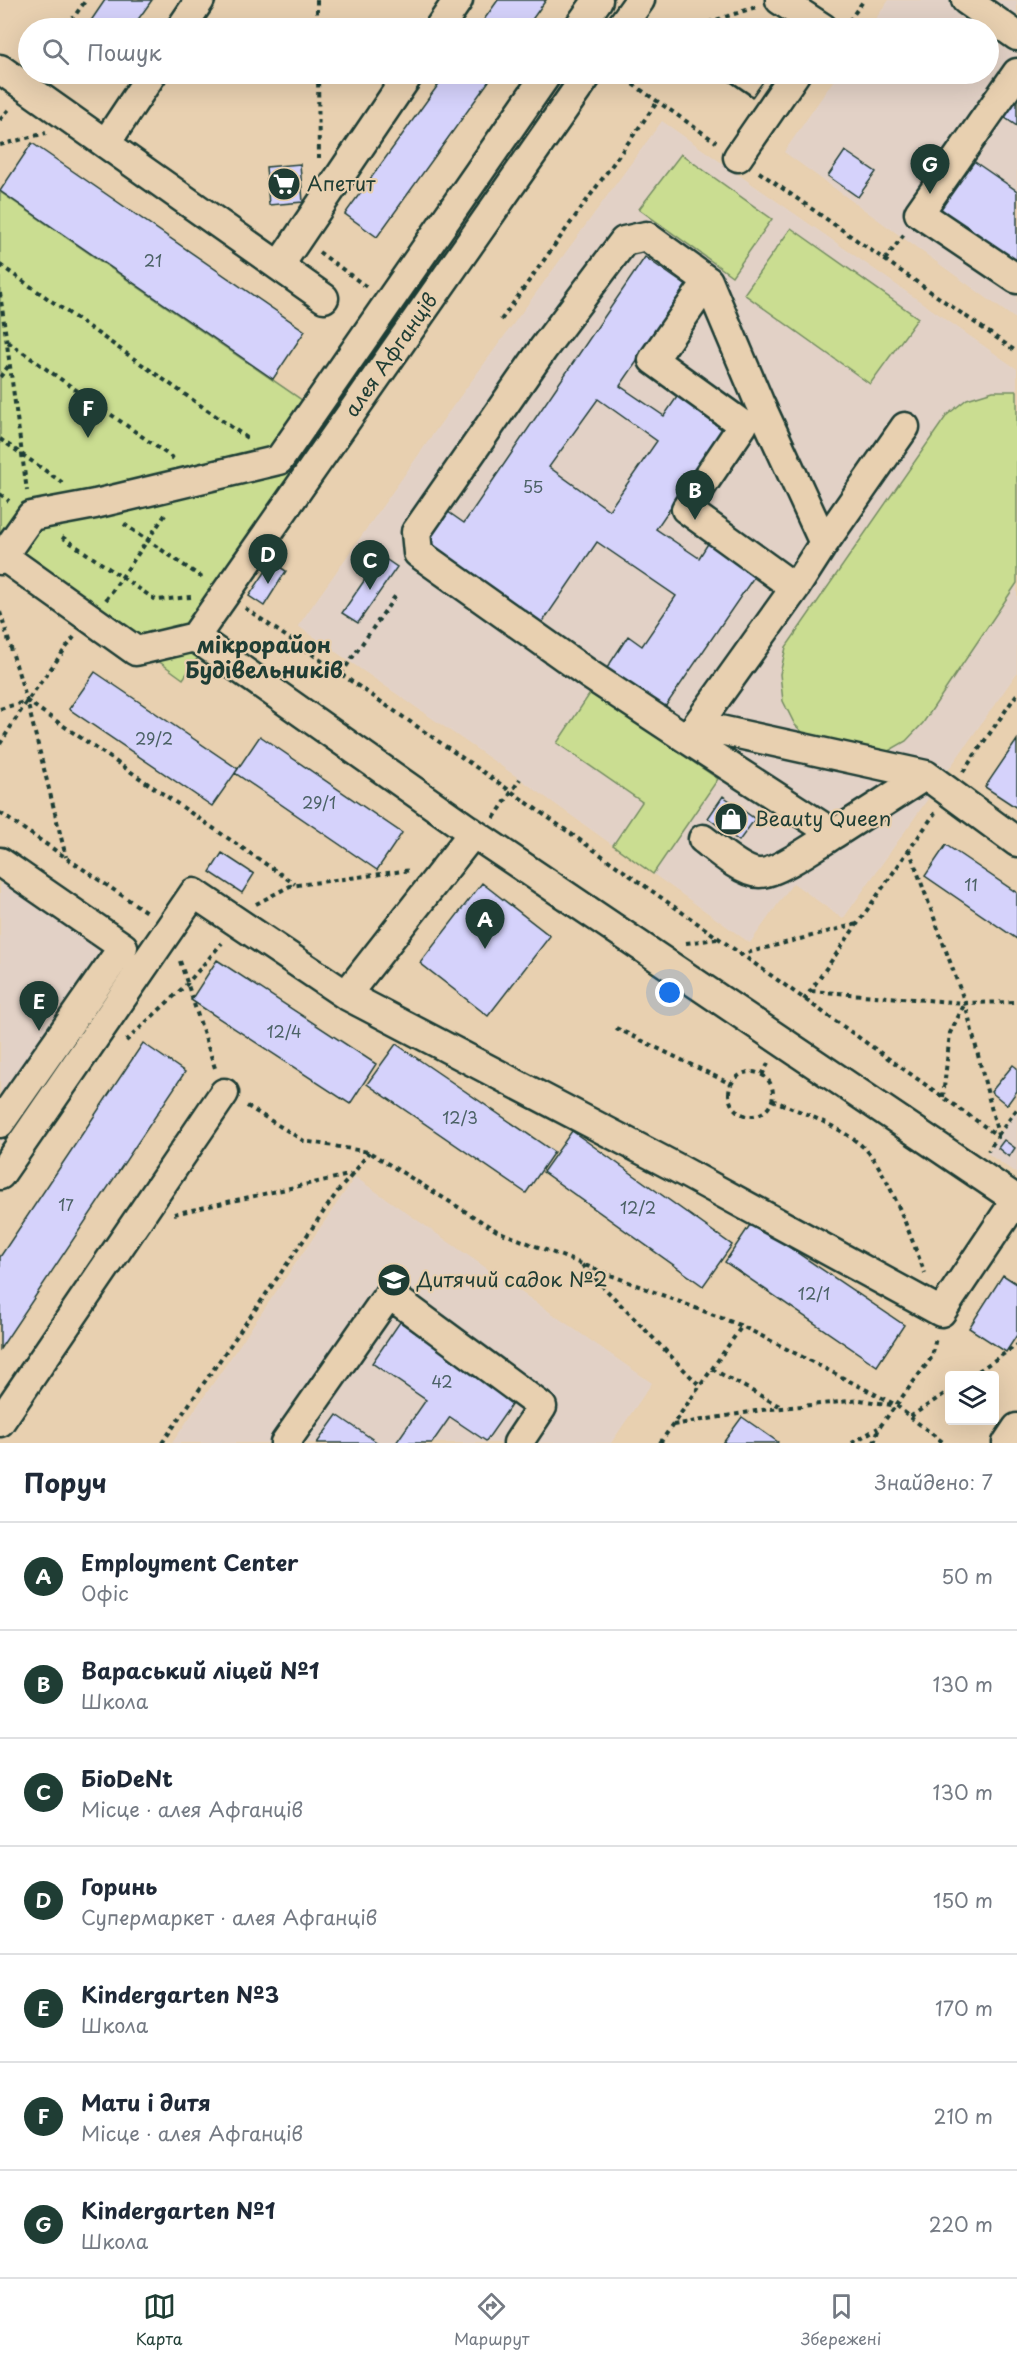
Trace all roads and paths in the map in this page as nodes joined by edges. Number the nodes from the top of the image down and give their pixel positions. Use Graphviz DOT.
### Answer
graph roads {
  1 [pos="86,0"];
  2 [pos="200,0"];
  3 [pos="317,0"];
  4 [pos="458,0"];
  5 [pos="598,0"];
  6 [pos="640,0"];
  7 [pos="864,0"];
  8 [pos="966,0"];
  9 [pos="772,2"];
  10 [pos="73,18"];
  11 [pos="188,18"];
  12 [pos="317,18"];
  13 [pos="446,18"];
  14 [pos="585,18"];
  15 [pos="627,18"];
  16 [pos="722,18"];
  17 [pos="803,18"];
  18 [pos="851,18"];
  19 [pos="992,18"];
  20 [pos="999,23"];
  21 [pos="1017,36"];
  22 [pos="0,69"];
  23 [pos="1017,73"];
  24 [pos="18,82"];
  25 [pos="21,84"];
  26 [pos="145,84"];
  27 [pos="318,84"];
  28 [pos="402,84"];
  29 [pos="540,84"];
  30 [pos="581,84"];
  31 [pos="633,84"];
  32 [pos="788,84"];
  33 [pos="658,101"];
  34 [pos="80,125"];
  35 [pos="106,143"];
  36 [pos="0,145"];
  37 [pos="738,157"];
  38 [pos="319,162"];
  39 [pos="299,237"];
  40 [pos="0,265"];
  41 [pos="279,266"];
  42 [pos="1017,279"];
  43 [pos="708,281"];
  44 [pos="0,293"];
  45 [pos="324,298"];
  46 [pos="388,303"];
  47 [pos="501,320"];
  48 [pos="8,342"];
  49 [pos="1017,352"];
  50 [pos="10,363"];
  51 [pos="0,377"];
  52 [pos="759,402"];
  53 [pos="743,425"];
  54 [pos="905,427"];
  55 [pos="279,460"];
  56 [pos="202,478"];
  57 [pos="0,494"];
  58 [pos="31,516"];
  59 [pos="824,543"];
  60 [pos="1,560"];
  61 [pos="795,588"];
  62 [pos="225,594"];
  63 [pos="396,595"];
  64 [pos="0,612"];
  65 [pos="195,637"];
  66 [pos="341,674"];
  67 [pos="1017,694"];
  68 [pos="27,701"];
  69 [pos="0,709"];
  70 [pos="692,732"];
  71 [pos="926,775"];
  72 [pos="520,779"];
  73 [pos="512,792"];
  74 [pos="948,793"];
  75 [pos="0,813"];
  76 [pos="473,833"];
  77 [pos="834,834"];
  78 [pos="703,839"];
  79 [pos="1017,843"];
  80 [pos="909,849"];
  81 [pos="66,857"];
  82 [pos="0,862"];
  83 [pos="448,865"];
  84 [pos="296,885"];
  85 [pos="239,924"];
  86 [pos="857,924"];
  87 [pos="170,928"];
  88 [pos="739,955"];
  89 [pos="186,985"];
  90 [pos="811,991"];
  91 [pos="346,995"];
  92 [pos="804,1000"];
  93 [pos="1017,1002"];
  94 [pos="965,1003"];
  95 [pos="616,1028"];
  96 [pos="117,1049"];
  97 [pos="731,1084"];
  98 [pos="224,1093"];
  99 [pos="943,1098"];
  100 [pos="772,1100"];
  101 [pos="1017,1109"];
  102 [pos="2,1115"];
  103 [pos="31,1130"];
  104 [pos="998,1136"];
  105 [pos="369,1152"];
  106 [pos="994,1158"];
  107 [pos="353,1174"];
  108 [pos="0,1175"];
  109 [pos="1017,1200"];
  110 [pos="135,1222"];
  111 [pos="579,1262"];
  112 [pos="941,1312"];
  113 [pos="742,1326"];
  114 [pos="1017,1345"];
  115 [pos="712,1369"];
  116 [pos="978,1371"];
  117 [pos="700,1386"];
  118 [pos="945,1393"];
  119 [pos="896,1405"];
  120 [pos="783,1408"];
  121 [pos="910,1417"];
  122 [pos="0,1422"];
  123 [pos="673,1425"];
  124 [pos="879,1428"];
  125 [pos="1017,1428"];
  126 [pos="162,1443"];
  127 [pos="285,1443"];
  128 [pos="518,1443"];
  129 [pos="660,1443"];
  130 [pos="852,1443"];
  131 [pos="873,1443"];
  132 [pos="944,1443"];
  133 [pos="1007,1443"];
  1 -- 10 [label="path"];
  2 -- 11 [label="street"];
  3 -- 12 [label="path"];
  4 -- 13 [label="street"];
  5 -- 14 [label="street"];
  6 -- 15 [label="street"];
  7 -- 18 [label="path"];
  8 -- 19 [label="street"];
  9 -- 16 [label="path"];
  9 -- 17 [label="street"];
  20 -- 21 [label="street"];
  22 -- 24 [label="street"];
  23 -- 42 [label="street"];
  25 -- 34 [label="street"];
  26 -- 35 [label="street"];
  27 -- 38 [label="path"];
  28 -- 39 [label="street"];
  29 -- 46 [label="street, алея Афганців"];
  30 -- 62 [label="street, алея Афганців"];
  31 -- 33 [label="path"];
  32 -- 37 [label="street"];
  33 -- 37 [label="path"];
  33 -- 47 [label="path"];
  34 -- 35 [label="street"];
  34 -- 36 [label="path"];
  35 -- 41 [label="street"];
  37 -- 49 [label="path"];
  39 -- 41 [label="street"];
  39 -- 46 [label="path"];
  40 -- 55 [label="path"];
  41 -- 45 [label="street"];
  43 -- 52 [label="street"];
  43 -- 53 [label="street"];
  43 -- 70 [label="street"];
  44 -- 48 [label="path"];
  46 -- 55 [label="street, алея Афганців"];
  48 -- 50 [label="path"];
  48 -- 56 [label="path"];
  50 -- 51 [label="path"];
  50 -- 58 [label="path"];
  52 -- 53 [label="street"];
  52 -- 59 [label="street"];
  53 -- 61 [label="street"];
  54 -- 59 [label="street"];
  55 -- 56 [label="street"];
  56 -- 58 [label="street"];
  57 -- 58 [label="path"];
  58 -- 60 [label="street"];
  58 -- 62 [label="path"];
  59 -- 61 [label="street"];
  60 -- 65 [label="street"];
  61 -- 70 [label="street"];
  62 -- 65 [label="street, алея Афганців"];
  62 -- 66 [label="path"];
  63 -- 66 [label="path"];
  64 -- 68 [label="path"];
  65 -- 76 [label="street"];
  66 -- 73 [label="path"];
  67 -- 74 [label="path"];
  68 -- 69 [label="path"];
  68 -- 81 [label="path"];
  68 -- 84 [label="path"];
  70 -- 71 [label="street"];
  70 -- 77 [label="street"];
  71 -- 74 [label="street"];
  71 -- 77 [label="street"];
  72 -- 73 [label="path"];
  73 -- 76 [label="path"];
  73 -- 88 [label="path"];
  74 -- 79 [label="street"];
  74 -- 80 [label="path"];
  75 -- 81 [label="path"];
  76 -- 83 [label="street"];
  76 -- 109 [label="street"];
  77 -- 78 [label="street"];
  80 -- 86 [label="path"];
  80 -- 94 [label="path"];
  81 -- 87 [label="path"];
  82 -- 102 [label="street"];
  83 -- 84 [label="path"];
  83 -- 91 [label="street"];
  84 -- 85 [label="path"];
  85 -- 87 [label="street"];
  85 -- 89 [label="path"];
  85 -- 91 [label="street"];
  86 -- 88 [label="path"];
  86 -- 90 [label="path"];
  87 -- 89 [label="path"];
  87 -- 103 [label="street"];
  88 -- 92 [label="path"];
  89 -- 96 [label="path"];
  89 -- 98 [label="path"];
  90 -- 92 [label="path"];
  90 -- 94 [label="path"];
  91 -- 112 [label="street"];
  92 -- 99 [label="path"];
  93 -- 94 [label="path"];
  94 -- 99 [label="path"];
  94 -- 104 [label="path"];
  95 -- 97 [label="path"];
  97 -- 100 [label="path"];
  97 -- 100 [label="path"];
  98 -- 105 [label="path"];
  98 -- 110 [label="street"];
  99 -- 104 [label="path"];
  100 -- 112 [label="path"];
  101 -- 104 [label="path"];
  102 -- 103 [label="street"];
  103 -- 108 [label="street"];
  104 -- 106 [label="path"];
  105 -- 107 [label="path"];
  105 -- 111 [label="path"];
  107 -- 110 [label="path"];
  107 -- 126 [label="path"];
  109 -- 112 [label="street"];
  110 -- 122 [label="street"];
  111 -- 113 [label="path"];
  111 -- 117 [label="path"];
  112 -- 119 [label="path"];
  113 -- 115 [label="path"];
  113 -- 119 [label="path"];
  114 -- 116 [label="path"];
  115 -- 117 [label="path"];
  115 -- 120 [label="path"];
  117 -- 123 [label="path"];
  118 -- 121 [label="path"];
  119 -- 120 [label="path"];
  119 -- 121 [label="path"];
  119 -- 124 [label="path"];
  120 -- 123 [label="path"];
  121 -- 132 [label="path"];
  123 -- 129 [label="path"];
  124 -- 130 [label="path"];
  124 -- 131 [label="path"];
  125 -- 133 [label="street"];
  127 -- 128 [label="street"];
}
